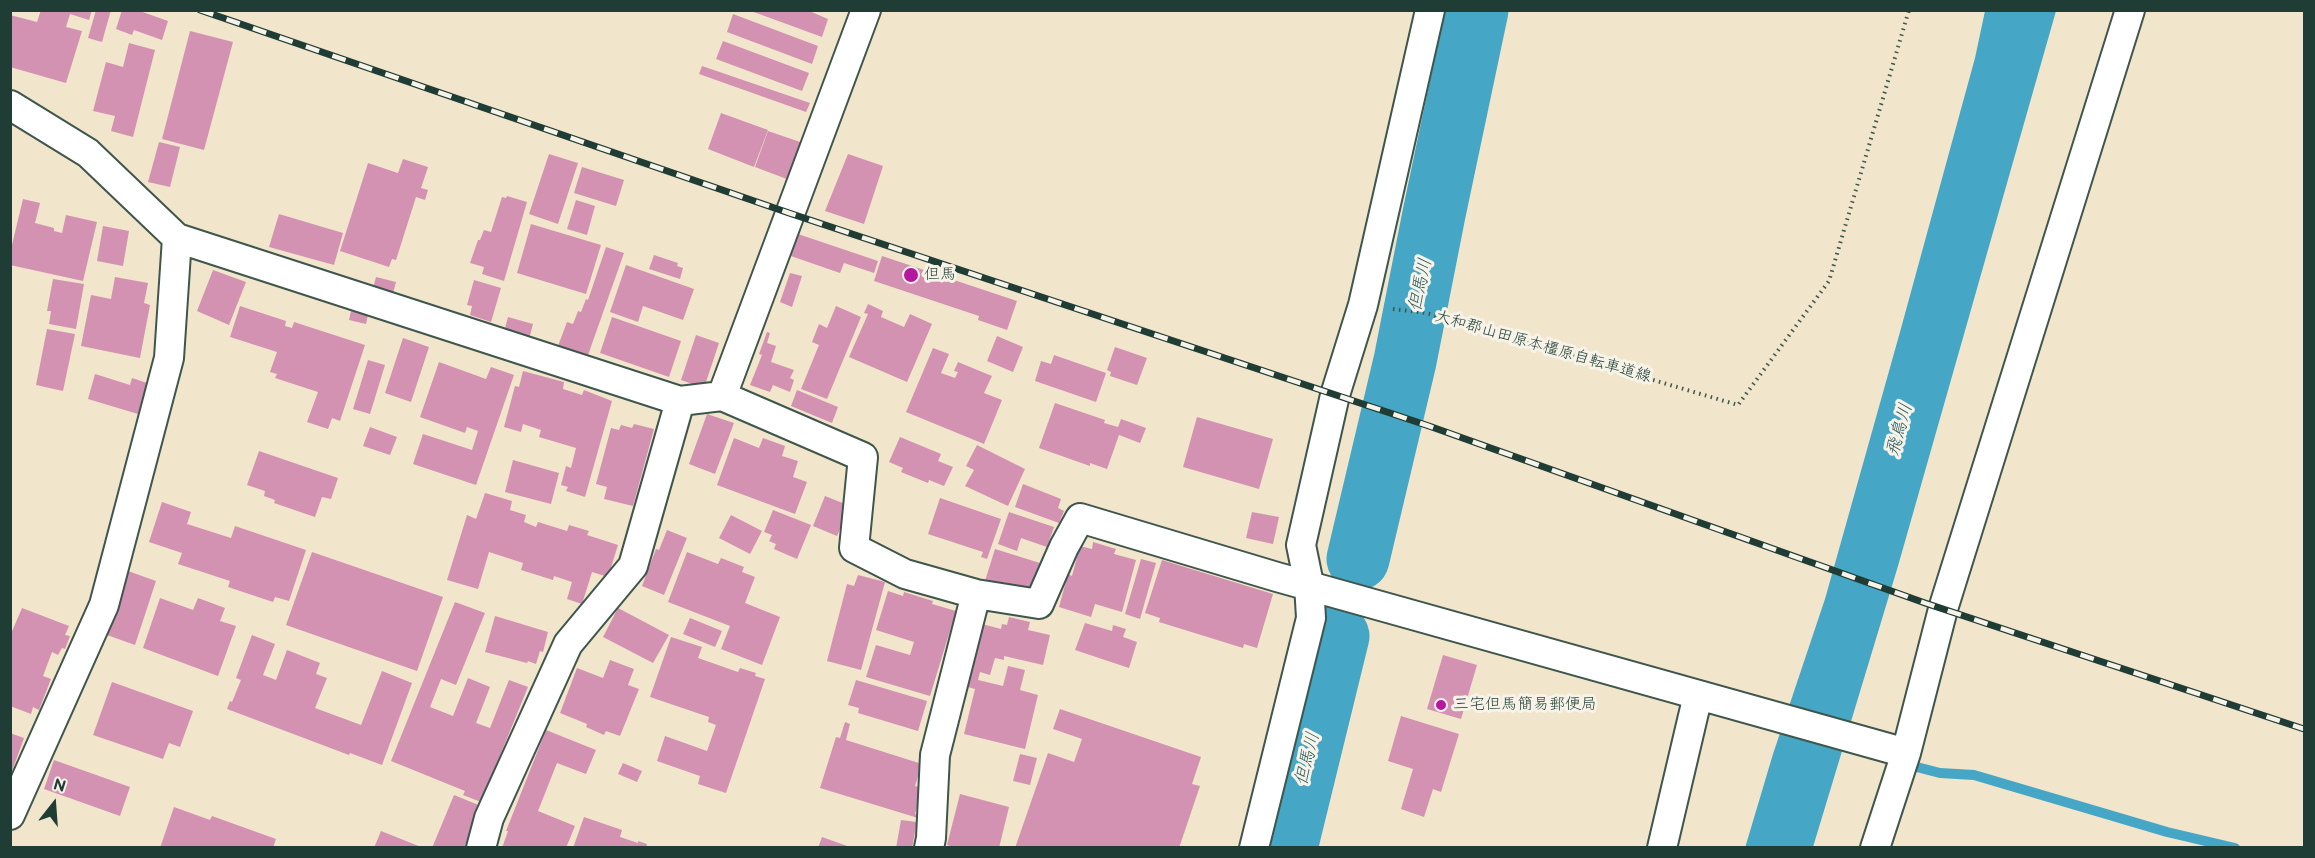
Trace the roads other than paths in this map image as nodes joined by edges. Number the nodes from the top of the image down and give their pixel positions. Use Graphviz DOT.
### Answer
graph roads {
  1 [pos="866,10"];
  2 [pos="1430,10"];
  3 [pos="2130,10"];
  4 [pos="10,105"];
  5 [pos="177,238"];
  6 [pos="722,396"];
  7 [pos="680,401"];
  8 [pos="1309,585"];
  9 [pos="976,594"];
  10 [pos="1710,698"];
  11 [pos="1899,751"];
  12 [pos="10,815"];
  13 [pos="481,848"];
  14 [pos="928,848"];
  15 [pos="1254,848"];
  16 [pos="1662,848"];
  17 [pos="1875,848"];
  1 -- 6 [label="street"];
  2 -- 8 [label="street"];
  3 -- 11 [label="street"];
  4 -- 5 [label="street"];
  5 -- 7 [label="street"];
  5 -- 12 [label="street"];
  6 -- 7 [label="street"];
  6 -- 9 [label="street"];
  7 -- 13 [label="street"];
  8 -- 9 [label="street"];
  8 -- 10 [label="street"];
  8 -- 15 [label="street"];
  9 -- 14 [label="street"];
  10 -- 11 [label="street"];
  10 -- 16 [label="street"];
  11 -- 17 [label="street"];
}
